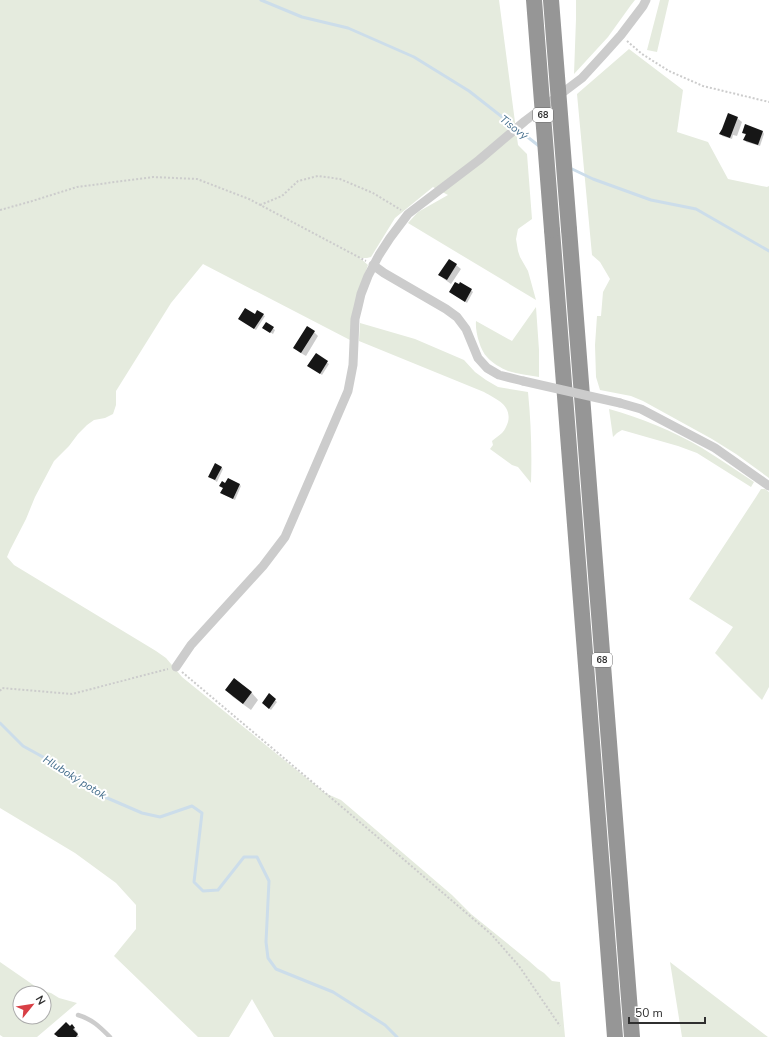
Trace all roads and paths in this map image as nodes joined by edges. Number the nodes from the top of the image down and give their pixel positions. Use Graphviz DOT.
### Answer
graph roads {
  1 [pos="534,0"];
  2 [pos="551,0"];
  3 [pos="646,0"];
  4 [pos="621,35"];
  5 [pos="769,102"];
  6 [pos="260,205"];
  7 [pos="0,210"];
  8 [pos="408,214"];
  9 [pos="373,266"];
  10 [pos="769,486"];
  11 [pos="176,667"];
  12 [pos="0,691"];
  13 [pos="78,1015"];
  14 [pos="560,1026"];
  15 [pos="110,1037"];
  16 [pos="615,1037"];
  17 [pos="632,1037"];
  1 -- 16 [label="highway, 68, bridge"];
  2 -- 17 [label="highway, 68, bridge"];
  3 -- 4 [label="street"];
  4 -- 5 [label="path"];
  4 -- 8 [label="street"];
  6 -- 7 [label="path"];
  6 -- 8 [label="path"];
  6 -- 9 [label="path"];
  8 -- 9 [label="street"];
  9 -- 10 [label="street, bridge"];
  9 -- 11 [label="street"];
  11 -- 12 [label="path"];
  11 -- 14 [label="path"];
  13 -- 15 [label="lane"];
}
